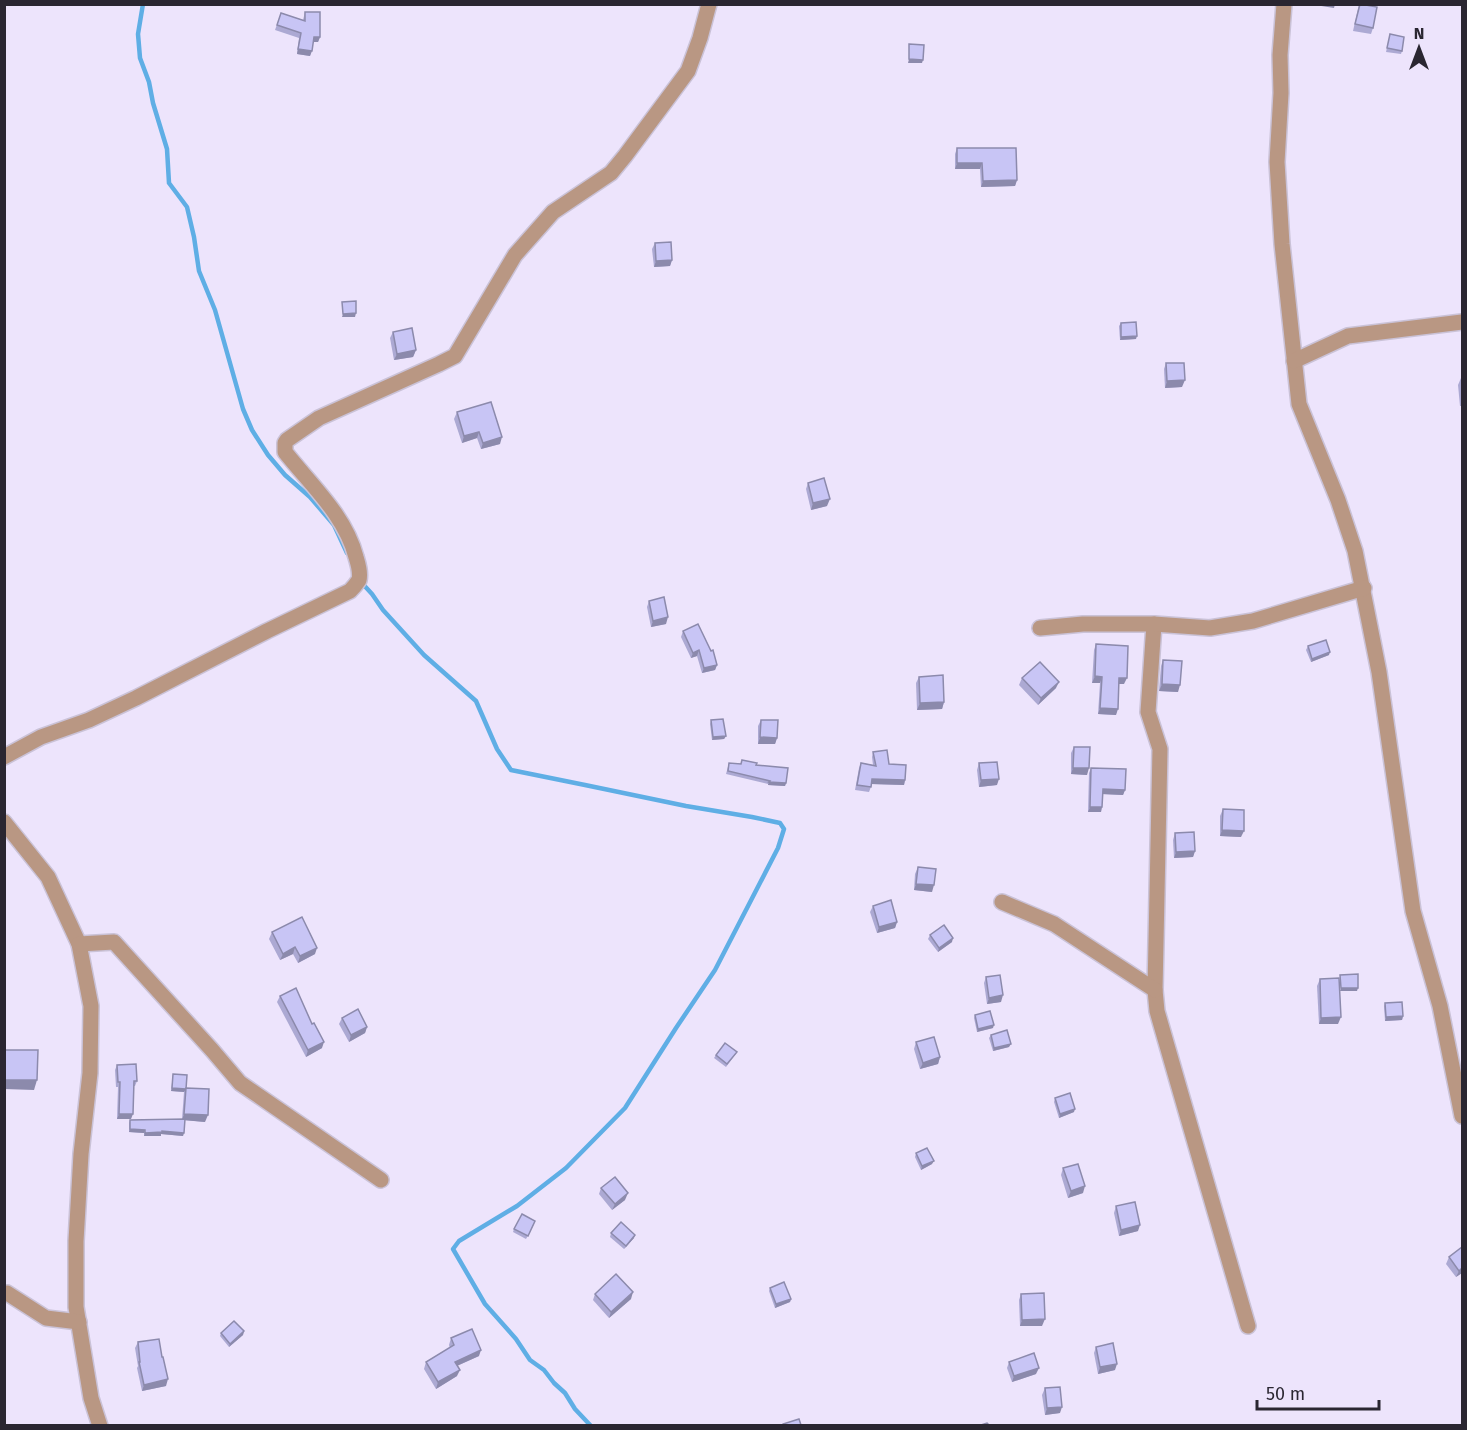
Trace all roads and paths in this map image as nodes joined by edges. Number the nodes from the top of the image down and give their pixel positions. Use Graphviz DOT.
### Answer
graph roads {
  1 [pos="709,4"];
  2 [pos="1284,4"];
  3 [pos="1462,322"];
  4 [pos="1294,362"];
  5 [pos="1364,588"];
  6 [pos="1154,624"];
  7 [pos="1040,628"];
  8 [pos="4,757"];
  9 [pos="4,822"];
  10 [pos="1002,902"];
  11 [pos="79,944"];
  12 [pos="1155,990"];
  13 [pos="1462,1116"];
  14 [pos="381,1180"];
  15 [pos="7,1293"];
  16 [pos="79,1322"];
  17 [pos="1248,1326"];
  18 [pos="100,1425"];
  1 -- 8 [label="street"];
  2 -- 4 [label="street"];
  3 -- 4 [label="street"];
  4 -- 5 [label="street"];
  5 -- 6 [label="street"];
  5 -- 13 [label="street"];
  6 -- 7 [label="street"];
  6 -- 12 [label="street"];
  9 -- 11 [label="street"];
  10 -- 12 [label="street"];
  11 -- 14 [label="street"];
  11 -- 16 [label="street"];
  12 -- 17 [label="street"];
  15 -- 16 [label="street"];
  16 -- 18 [label="street"];
}
